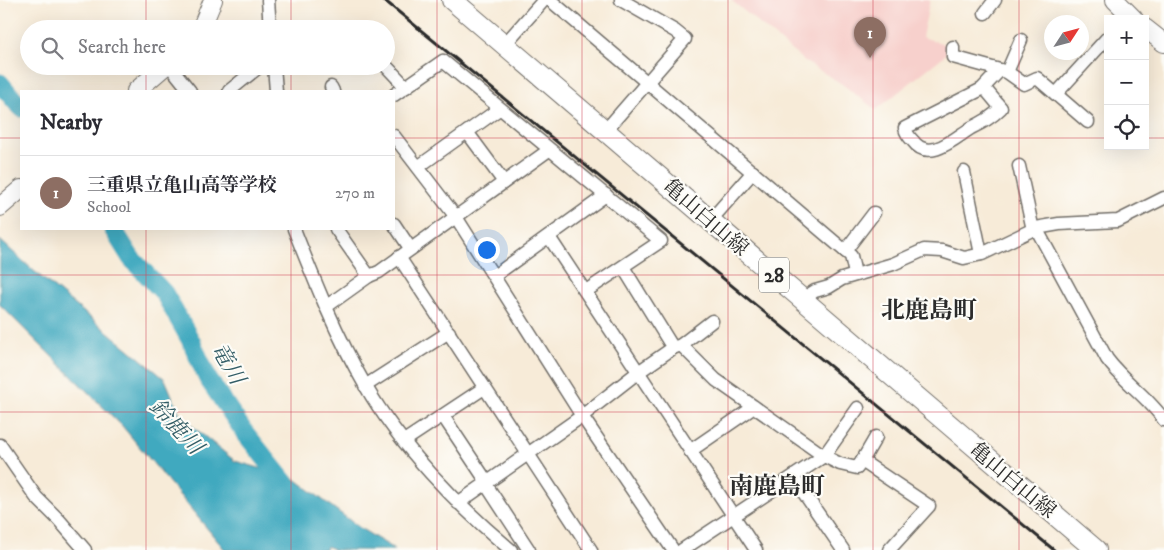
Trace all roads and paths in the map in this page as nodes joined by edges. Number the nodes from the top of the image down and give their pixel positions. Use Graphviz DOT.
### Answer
graph roads {
  1 [pos="213,0"];
  2 [pos="268,0"];
  3 [pos="452,0"];
  4 [pos="544,0"];
  5 [pos="550,0"];
  6 [pos="622,0"];
  7 [pos="995,0"];
  8 [pos="1115,0"];
  9 [pos="986,12"];
  10 [pos="1127,15"];
  11 [pos="205,20"];
  12 [pos="269,20"];
  13 [pos="1149,31"];
  14 [pos="1021,40"];
  15 [pos="1104,41"];
  16 [pos="1164,43"];
  17 [pos="504,45"];
  18 [pos="952,47"];
  19 [pos="1003,71"];
  20 [pos="155,75"];
  21 [pos="173,75"];
  22 [pos="249,75"];
  23 [pos="275,75"];
  24 [pos="395,75"];
  25 [pos="647,82"];
  26 [pos="406,87"];
  27 [pos="982,89"];
  28 [pos="137,90"];
  29 [pos="189,90"];
  30 [pos="230,90"];
  31 [pos="276,90"];
  32 [pos="395,94"];
  33 [pos="1056,94"];
  34 [pos="499,109"];
  35 [pos="1088,122"];
  36 [pos="605,131"];
  37 [pos="467,132"];
  38 [pos="395,137"];
  39 [pos="549,150"];
  40 [pos="1019,166"];
  41 [pos="418,167"];
  42 [pos="753,172"];
  43 [pos="964,172"];
  44 [pos="504,182"];
  45 [pos="20,189"];
  46 [pos="606,195"];
  47 [pos="1164,198"];
  48 [pos="0,207"];
  49 [pos="874,213"];
  50 [pos="456,217"];
  51 [pos="710,220"];
  52 [pos="395,226"];
  53 [pos="1035,229"];
  54 [pos="294,230"];
  55 [pos="337,230"];
  56 [pos="549,237"];
  57 [pos="410,248"];
  58 [pos="845,251"];
  59 [pos="981,254"];
  60 [pos="400,257"];
  61 [pos="623,267"];
  62 [pos="855,274"];
  63 [pos="369,276"];
  64 [pos="494,276"];
  65 [pos="586,291"];
  66 [pos="802,299"];
  67 [pos="327,306"];
  68 [pos="712,321"];
  69 [pos="449,332"];
  70 [pos="677,346"];
  71 [pos="637,373"];
  72 [pos="365,386"];
  73 [pos="484,388"];
  74 [pos="1160,405"];
  75 [pos="754,407"];
  76 [pos="858,408"];
  77 [pos="443,416"];
  78 [pos="582,416"];
  79 [pos="1164,420"];
  80 [pos="876,437"];
  81 [pos="404,441"];
  82 [pos="0,445"];
  83 [pos="690,451"];
  84 [pos="527,454"];
  85 [pos="824,456"];
  86 [pos="862,461"];
  87 [pos="793,477"];
  88 [pos="486,483"];
  89 [pos="458,503"];
  90 [pos="733,516"];
  91 [pos="688,548"];
  92 [pos="589,549"];
  93 [pos="85,550"];
  94 [pos="511,550"];
  95 [pos="529,550"];
  96 [pos="673,550"];
  97 [pos="756,550"];
  98 [pos="843,550"];
  99 [pos="889,550"];
  100 [pos="1096,550"];
  1 -- 11 [label="main road"];
  2 -- 12 [label="street"];
  3 -- 17 [label="main road, 亀山白山線 / 28"];
  4 -- 17 [label="street"];
  5 -- 25 [label="street"];
  6 -- 25 [label="street"];
  7 -- 9 [label="street"];
  8 -- 10 [label="main road"];
  13 -- 16 [label="main road"];
  14 -- 19 [label="street"];
  15 -- 33 [label="street"];
  17 -- 36 [label="main road, 亀山白山線 / 28"];
  18 -- 19 [label="street"];
  19 -- 27 [label="street"];
  19 -- 33 [label="street"];
  20 -- 28 [label="main road"];
  21 -- 29 [label="street"];
  22 -- 30 [label="street"];
  23 -- 31 [label="street"];
  24 -- 26 [label="street"];
  25 -- 36 [label="street"];
  25 -- 42 [label="street"];
  26 -- 32 [label="street"];
  26 -- 34 [label="street"];
  27 -- 27 [label="street"];
  33 -- 35 [label="street"];
  34 -- 37 [label="street"];
  34 -- 39 [label="street"];
  36 -- 51 [label="main road, 亀山白山線 / 28"];
  37 -- 41 [label="street"];
  37 -- 44 [label="street"];
  38 -- 41 [label="street"];
  39 -- 44 [label="street"];
  39 -- 46 [label="street"];
  40 -- 53 [label="street"];
  41 -- 50 [label="street"];
  42 -- 51 [label="street"];
  42 -- 58 [label="street"];
  43 -- 59 [label="street"];
  44 -- 50 [label="street"];
  45 -- 48 [label="main road"];
  46 -- 56 [label="street"];
  46 -- 61 [label="street"];
  47 -- 53 [label="street"];
  49 -- 58 [label="street"];
  50 -- 57 [label="street"];
  50 -- 64 [label="street"];
  51 -- 66 [label="main road, 亀山白山線 / 28"];
  52 -- 57 [label="street"];
  53 -- 59 [label="street"];
  53 -- 74 [label="street"];
  54 -- 67 [label="street"];
  55 -- 63 [label="street"];
  56 -- 64 [label="street"];
  56 -- 65 [label="street"];
  57 -- 60 [label="street"];
  58 -- 62 [label="street"];
  59 -- 62 [label="street"];
  60 -- 63 [label="street"];
  60 -- 69 [label="street"];
  61 -- 65 [label="street"];
  61 -- 70 [label="street"];
  62 -- 66 [label="street"];
  63 -- 67 [label="street"];
  64 -- 78 [label="street"];
  65 -- 71 [label="street"];
  66 -- 100 [label="main road, 亀山白山線 / 28"];
  67 -- 72 [label="street"];
  68 -- 70 [label="street"];
  69 -- 72 [label="street"];
  69 -- 73 [label="street"];
  70 -- 71 [label="street"];
  70 -- 75 [label="street"];
  71 -- 78 [label="street"];
  71 -- 83 [label="street"];
  72 -- 81 [label="street"];
  73 -- 77 [label="street"];
  73 -- 84 [label="street"];
  74 -- 79 [label="street"];
  75 -- 83 [label="street"];
  75 -- 85 [label="street"];
  76 -- 85 [label="street"];
  77 -- 81 [label="street"];
  77 -- 88 [label="street"];
  78 -- 84 [label="street"];
  78 -- 96 [label="street"];
  80 -- 86 [label="street"];
  81 -- 89 [label="street"];
  82 -- 93 [label="street"];
  83 -- 90 [label="street"];
  84 -- 88 [label="street"];
  84 -- 92 [label="street"];
  85 -- 86 [label="street"];
  85 -- 87 [label="street"];
  86 -- 99 [label="street"];
  87 -- 90 [label="street"];
  87 -- 98 [label="street"];
  88 -- 89 [label="street"];
  88 -- 95 [label="street"];
  89 -- 94 [label="street"];
  90 -- 91 [label="street"];
  90 -- 97 [label="street"];
}
